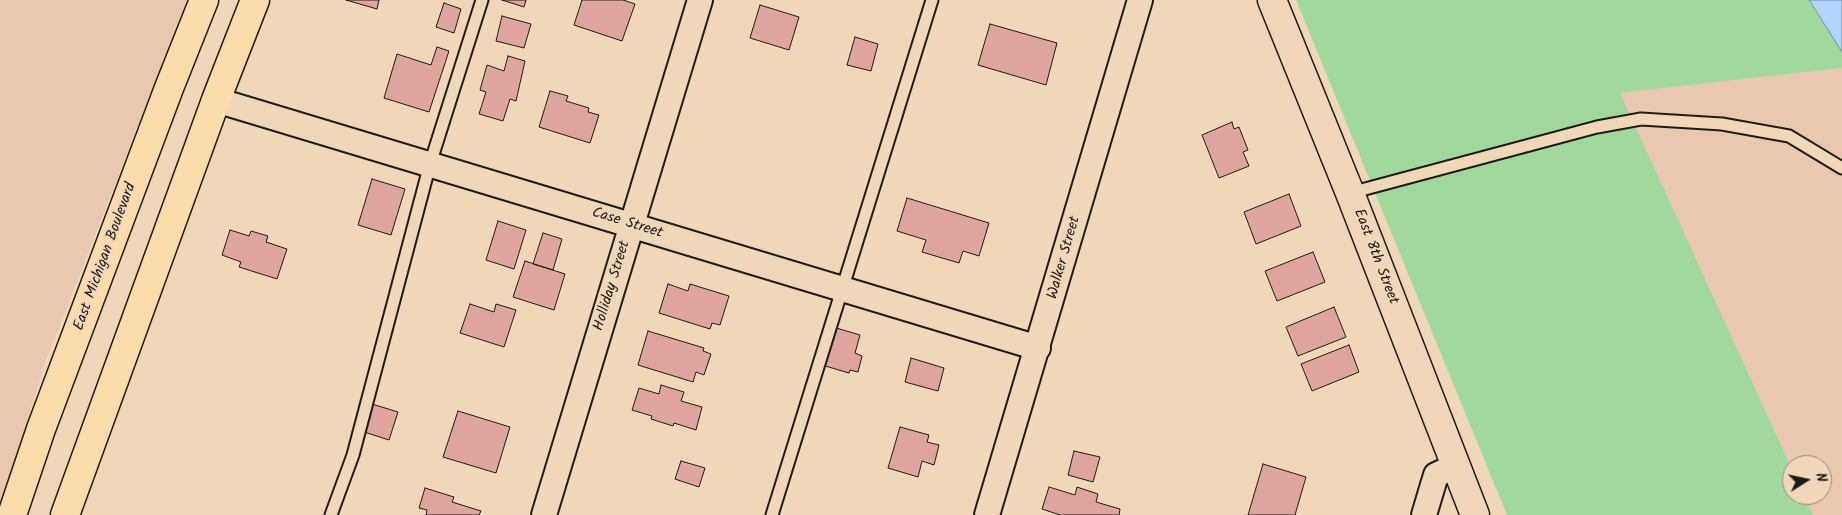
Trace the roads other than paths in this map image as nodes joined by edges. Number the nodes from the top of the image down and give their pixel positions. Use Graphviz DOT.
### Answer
graph roads {
  1 [pos="204,0"];
  2 [pos="255,0"];
  3 [pos="482,0"];
  4 [pos="700,0"];
  5 [pos="932,0"];
  6 [pos="1140,0"];
  7 [pos="1272,0"];
  8 [pos="216,100"];
  9 [pos="430,164"];
  10 [pos="1842,168"];
  11 [pos="1350,194"];
  12 [pos="631,225"];
  13 [pos="843,289"];
  14 [pos="1038,348"];
  15 [pos="1455,466"];
  16 [pos="12,515"];
  17 [pos="65,515"];
  18 [pos="331,515"];
  19 [pos="544,515"];
  20 [pos="772,515"];
  21 [pos="988,515"];
  22 [pos="1424,515"];
  23 [pos="1474,515"];
  1 -- 16 [label="main road, East Michigan Boulevard"];
  2 -- 8 [label="main road"];
  3 -- 9 [label="lane"];
  4 -- 12 [label="street, Holliday Street"];
  5 -- 13 [label="lane"];
  6 -- 14 [label="street, Walker Street"];
  7 -- 11 [label="street, East 8th Street"];
  8 -- 9 [label="street, Case Street"];
  8 -- 17 [label="main road"];
  9 -- 12 [label="street, Case Street"];
  9 -- 18 [label="lane"];
  10 -- 11 [label="lane"];
  11 -- 15 [label="street, East 8th Street"];
  12 -- 13 [label="street, Case Street"];
  12 -- 19 [label="street, Holliday Street"];
  13 -- 14 [label="street, Case Street"];
  13 -- 20 [label="lane"];
  14 -- 21 [label="street, Walker Street"];
  15 -- 22 [label="street"];
  15 -- 23 [label="street, East 8th Street"];
}
